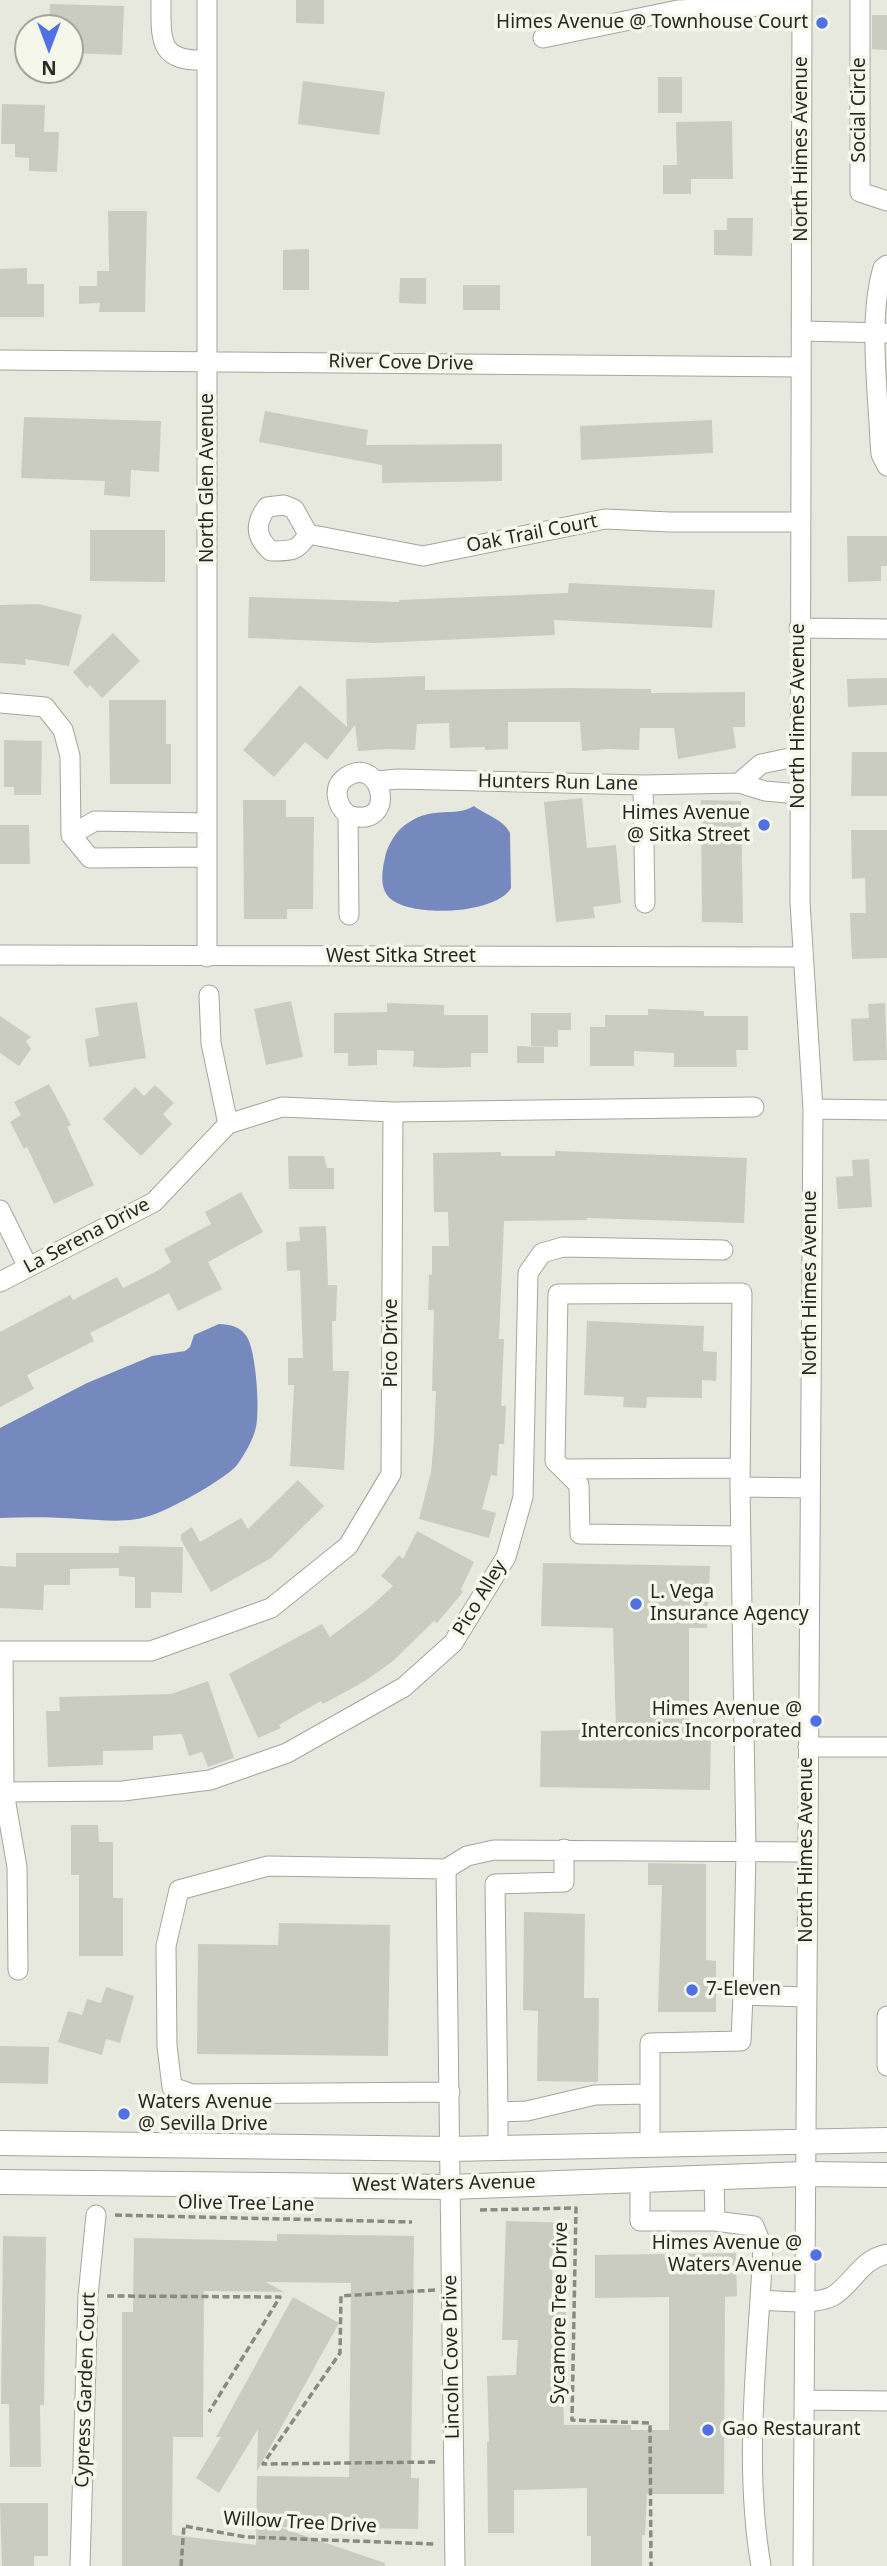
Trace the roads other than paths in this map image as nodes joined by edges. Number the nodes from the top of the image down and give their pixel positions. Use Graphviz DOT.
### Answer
graph roads {
  1 [pos="161,0"];
  2 [pos="207,0"];
  3 [pos="860,0"];
  4 [pos="802,2"];
  5 [pos="543,38"];
  6 [pos="207,60"];
  7 [pos="887,201"];
  8 [pos="887,265"];
  9 [pos="802,331"];
  10 [pos="882,333"];
  11 [pos="0,360"];
  12 [pos="208,362"];
  13 [pos="801,367"];
  14 [pos="883,415"];
  15 [pos="887,466"];
  16 [pos="800,522"];
  17 [pos="308,534"];
  18 [pos="799,628"];
  19 [pos="887,629"];
  20 [pos="0,703"];
  21 [pos="799,756"];
  22 [pos="377,781"];
  23 [pos="739,783"];
  24 [pos="643,785"];
  25 [pos="799,794"];
  26 [pos="348,814"];
  27 [pos="207,823"];
  28 [pos="71,835"];
  29 [pos="206,857"];
  30 [pos="645,903"];
  31 [pos="349,915"];
  32 [pos="0,955"];
  33 [pos="207,957"];
  34 [pos="803,957"];
  35 [pos="209,995"];
  36 [pos="754,1107"];
  37 [pos="813,1109"];
  38 [pos="887,1110"];
  39 [pos="393,1112"];
  40 [pos="228,1124"];
  41 [pos="0,1210"];
  42 [pos="723,1250"];
  43 [pos="27,1267"];
  44 [pos="0,1282"];
  45 [pos="562,1469"];
  46 [pos="740,1478"];
  47 [pos="810,1488"];
  48 [pos="740,1536"];
  49 [pos="1,1651"];
  50 [pos="808,1747"];
  51 [pos="887,1747"];
  52 [pos="4,1792"];
  53 [pos="564,1849"];
  54 [pos="746,1851"];
  55 [pos="807,1852"];
  56 [pos="446,1870"];
  57 [pos="18,1970"];
  58 [pos="743,1995"];
  59 [pos="806,1997"];
  60 [pos="887,2016"];
  61 [pos="887,2066"];
  62 [pos="450,2092"];
  63 [pos="650,2094"];
  64 [pos="498,2112"];
  65 [pos="806,2140"];
  66 [pos="887,2140"];
  67 [pos="0,2143"];
  68 [pos="91,2144"];
  69 [pos="650,2144"];
  70 [pos="498,2148"];
  71 [pos="450,2149"];
  72 [pos="805,2174"];
  73 [pos="887,2175"];
  74 [pos="714,2178"];
  75 [pos="640,2180"];
  76 [pos="0,2182"];
  77 [pos="90,2182"];
  78 [pos="450,2187"];
  79 [pos="96,2215"];
  80 [pos="715,2221"];
  81 [pos="887,2254"];
  82 [pos="760,2300"];
  83 [pos="804,2302"];
  84 [pos="804,2400"];
  85 [pos="887,2401"];
  86 [pos="80,2566"];
  87 [pos="455,2566"];
  88 [pos="761,2566"];
  89 [pos="803,2566"];
  1 -- 6 [label="street"];
  2 -- 6 [label="street, North Glen Avenue"];
  3 -- 7 [label="street, Social Circle"];
  4 -- 5 [label="street"];
  4 -- 9 [label="street, North Himes Avenue"];
  6 -- 12 [label="street, North Glen Avenue"];
  8 -- 10 [label="street"];
  9 -- 10 [label="street"];
  9 -- 13 [label="street, North Himes Avenue"];
  10 -- 14 [label="street"];
  11 -- 12 [label="street, River Cove Drive"];
  12 -- 13 [label="street, River Cove Drive"];
  12 -- 27 [label="street, North Glen Avenue"];
  13 -- 16 [label="street, North Himes Avenue"];
  14 -- 15 [label="street"];
  16 -- 17 [label="street, Oak Trail Court"];
  16 -- 18 [label="street, North Himes Avenue"];
  18 -- 19 [label="street"];
  18 -- 21 [label="street, North Himes Avenue"];
  20 -- 28 [label="street"];
  21 -- 23 [label="street"];
  21 -- 25 [label="street, North Himes Avenue"];
  22 -- 24 [label="street, Hunters Run Lane"];
  22 -- 26 [label="street"];
  22 -- 26 [label="street, Hunters Run Lane"];
  23 -- 24 [label="street, Hunters Run Lane"];
  23 -- 25 [label="street, Hunters Run Lane"];
  24 -- 30 [label="street"];
  25 -- 34 [label="street, North Himes Avenue"];
  26 -- 31 [label="street, Hunters Run Lane"];
  27 -- 28 [label="street"];
  27 -- 29 [label="street, North Glen Avenue"];
  28 -- 29 [label="street"];
  29 -- 33 [label="street, North Glen Avenue"];
  32 -- 33 [label="street, West Sitka Street"];
  33 -- 34 [label="street, West Sitka Street"];
  34 -- 37 [label="street, North Himes Avenue"];
  35 -- 40 [label="street"];
  36 -- 39 [label="street"];
  37 -- 38 [label="street"];
  37 -- 47 [label="street, North Himes Avenue"];
  39 -- 40 [label="street, La Serena Drive"];
  39 -- 49 [label="street, Pico Drive"];
  40 -- 43 [label="street, La Serena Drive"];
  41 -- 43 [label="street"];
  42 -- 52 [label="street, Pico Alley"];
  43 -- 44 [label="street, La Serena Drive"];
  45 -- 46 [label="street"];
  45 -- 46 [label="street"];
  45 -- 48 [label="street"];
  46 -- 47 [label="street"];
  46 -- 48 [label="street"];
  47 -- 50 [label="street, North Himes Avenue"];
  48 -- 54 [label="street"];
  49 -- 52 [label="street"];
  50 -- 51 [label="street"];
  50 -- 55 [label="street, North Himes Avenue"];
  52 -- 57 [label="street"];
  53 -- 54 [label="street"];
  53 -- 56 [label="street"];
  53 -- 64 [label="street"];
  54 -- 55 [label="street"];
  54 -- 58 [label="street"];
  55 -- 59 [label="street, North Himes Avenue"];
  56 -- 62 [label="street, Lincoln Cove Drive"];
  56 -- 62 [label="street"];
  58 -- 59 [label="street"];
  58 -- 63 [label="street"];
  59 -- 65 [label="street, North Himes Avenue"];
  60 -- 61 [label="street"];
  62 -- 71 [label="street, Lincoln Cove Drive"];
  63 -- 64 [label="street"];
  63 -- 69 [label="street"];
  64 -- 70 [label="street"];
  65 -- 66 [label="main road, West Waters Avenue"];
  65 -- 69 [label="main road, West Waters Avenue"];
  65 -- 72 [label="street, North Himes Avenue"];
  67 -- 68 [label="main road, West Waters Avenue"];
  68 -- 71 [label="main road, West Waters Avenue"];
  68 -- 77 [label="main road"];
  69 -- 70 [label="main road, West Waters Avenue"];
  70 -- 71 [label="main road, West Waters Avenue"];
  71 -- 78 [label="street, Lincoln Cove Drive"];
  72 -- 73 [label="main road, West Waters Avenue"];
  72 -- 74 [label="main road, West Waters Avenue"];
  72 -- 83 [label="street, North Himes Avenue"];
  74 -- 75 [label="main road, West Waters Avenue"];
  74 -- 80 [label="street"];
  75 -- 78 [label="main road, West Waters Avenue"];
  75 -- 80 [label="street"];
  76 -- 77 [label="main road, West Waters Avenue"];
  77 -- 78 [label="main road, West Waters Avenue"];
  78 -- 87 [label="street, Lincoln Cove Drive"];
  79 -- 86 [label="street, Cypress Garden Court"];
  80 -- 82 [label="street"];
  81 -- 83 [label="street"];
  82 -- 83 [label="street"];
  82 -- 88 [label="street"];
  83 -- 84 [label="street, North Himes Avenue"];
  84 -- 85 [label="street"];
  84 -- 89 [label="street, North Himes Avenue"];
}
